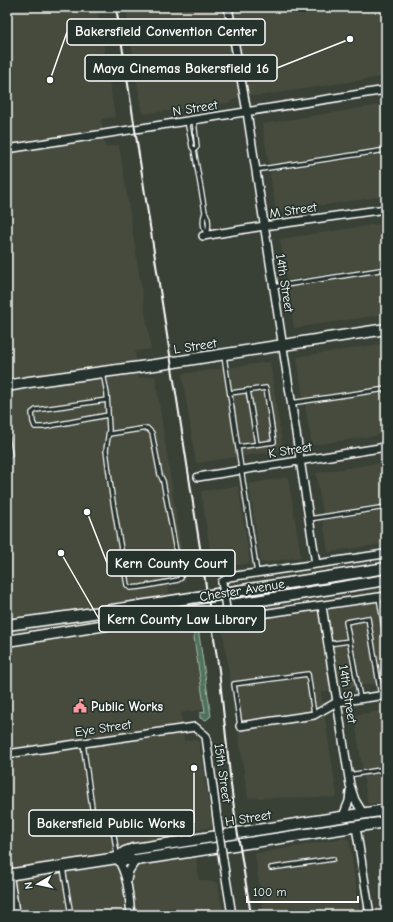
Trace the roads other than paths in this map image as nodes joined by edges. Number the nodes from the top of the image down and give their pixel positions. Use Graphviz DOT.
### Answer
graph roads {
  1 [pos="228,7"];
  2 [pos="262,69"];
  3 [pos="240,73"];
  4 [pos="386,90"];
  5 [pos="247,112"];
  6 [pos="190,121"];
  7 [pos="7,149"];
  8 [pos="194,150"];
  9 [pos="386,150"];
  10 [pos="256,170"];
  11 [pos="386,209"];
  12 [pos="264,226"];
  13 [pos="205,235"];
  14 [pos="386,269"];
  15 [pos="273,286"];
  16 [pos="386,329"];
  17 [pos="282,346"];
  18 [pos="224,355"];
  19 [pos="103,372"];
  20 [pos="7,386"];
  21 [pos="386,389"];
  22 [pos="248,390"];
  23 [pos="230,393"];
  24 [pos="107,400"];
  25 [pos="291,403"];
  26 [pos="108,415"];
  27 [pos="109,434"];
  28 [pos="7,436"];
  29 [pos="257,444"];
  30 [pos="238,447"];
  31 [pos="386,447"];
  32 [pos="10,455"];
  33 [pos="300,461"];
  34 [pos="242,470"];
  35 [pos="198,477"];
  36 [pos="386,507"];
  37 [pos="309,519"];
  38 [pos="386,555"];
  39 [pos="316,564"];
  40 [pos="386,568"];
  41 [pos="256,573"];
  42 [pos="386,580"];
  43 [pos="383,597"];
  44 [pos="322,606"];
  45 [pos="7,625"];
  46 [pos="7,640"];
  47 [pos="350,641"];
  48 [pos="386,641"];
  49 [pos="328,644"];
  50 [pos="383,695"];
  51 [pos="360,699"];
  52 [pos="337,702"];
  53 [pos="314,715"];
  54 [pos="240,726"];
  55 [pos="201,731"];
  56 [pos="83,743"];
  57 [pos="7,754"];
  58 [pos="386,769"];
  59 [pos="348,775"];
  60 [pos="350,785"];
  61 [pos="386,810"];
  62 [pos="363,813"];
  63 [pos="386,814"];
  64 [pos="343,816"];
  65 [pos="386,822"];
  66 [pos="356,827"];
  67 [pos="118,858"];
  68 [pos="333,859"];
  69 [pos="136,860"];
  70 [pos="63,866"];
  71 [pos="270,868"];
  72 [pos="7,873"];
  73 [pos="127,885"];
  74 [pos="14,915"];
  75 [pos="71,915"];
  76 [pos="131,915"];
  77 [pos="232,915"];
  78 [pos="370,915"];
  1 -- 3 [label="street, 14th Street"];
  2 -- 3 [label="lane"];
  3 -- 5 [label="street, 14th Street"];
  4 -- 5 [label="street, N Street"];
  5 -- 6 [label="street, N Street"];
  5 -- 10 [label="street, 14th Street"];
  6 -- 7 [label="street, N Street"];
  6 -- 8 [label="lane"];
  6 -- 8 [label="lane"];
  8 -- 13 [label="lane"];
  9 -- 10 [label="lane"];
  10 -- 12 [label="street, 14th Street"];
  11 -- 12 [label="street, M Street"];
  12 -- 13 [label="street, M Street"];
  12 -- 15 [label="street, 14th Street"];
  14 -- 15 [label="lane"];
  15 -- 17 [label="street, 14th Street"];
  16 -- 17 [label="street, L Street"];
  17 -- 18 [label="street, L Street"];
  17 -- 25 [label="street, 14th Street"];
  18 -- 19 [label="street, L Street"];
  18 -- 23 [label="lane"];
  19 -- 20 [label="street, L Street"];
  19 -- 24 [label="lane"];
  21 -- 25 [label="lane"];
  22 -- 23 [label="lane"];
  22 -- 29 [label="lane"];
  22 -- 29 [label="lane"];
  23 -- 30 [label="lane"];
  24 -- 26 [label="lane"];
  24 -- 26 [label="lane"];
  25 -- 33 [label="street, 14th Street"];
  26 -- 27 [label="lane"];
  27 -- 27 [label="lane"];
  28 -- 32 [label="lane"];
  29 -- 30 [label="lane"];
  30 -- 34 [label="lane"];
  31 -- 33 [label="street, K Street"];
  33 -- 34 [label="street, K Street"];
  33 -- 37 [label="street, 14th Street"];
  34 -- 35 [label="street, K Street"];
  34 -- 41 [label="lane"];
  36 -- 37 [label="lane"];
  37 -- 39 [label="street, 14th Street"];
  38 -- 39 [label="street"];
  39 -- 41 [label="street"];
  40 -- 45 [label="street, Chester Avenue"];
  41 -- 44 [label="street, bridge"];
  42 -- 46 [label="street, Chester Avenue"];
  43 -- 44 [label="street"];
  43 -- 48 [label="lane"];
  44 -- 49 [label="street, 14th Street"];
  47 -- 49 [label="lane"];
  47 -- 50 [label="lane"];
  47 -- 51 [label="lane"];
  49 -- 52 [label="street, 14th Street"];
  50 -- 51 [label="street"];
  51 -- 52 [label="street"];
  52 -- 53 [label="street"];
  52 -- 59 [label="street, 14th Street"];
  53 -- 54 [label="street"];
  53 -- 54 [label="lane"];
  55 -- 56 [label="street, Eye Street"];
  55 -- 77 [label="street, 15th Street, bridge"];
  56 -- 57 [label="street, Eye Street"];
  56 -- 67 [label="lane"];
  58 -- 59 [label="lane"];
  59 -- 60 [label="street, 14th Street"];
  60 -- 62 [label="street, 14th Street"];
  60 -- 64 [label="street, 14th Street"];
  61 -- 62 [label="street, H Street"];
  62 -- 64 [label="street, H Street"];
  63 -- 66 [label="street"];
  64 -- 67 [label="street, H Street"];
  65 -- 66 [label="street, H Street"];
  66 -- 69 [label="street, H Street"];
  66 -- 78 [label="street"];
  67 -- 69 [label="street, H Street"];
  67 -- 70 [label="street, H Street"];
  67 -- 73 [label="street"];
  68 -- 71 [label="lane"];
  69 -- 73 [label="street"];
  70 -- 72 [label="street, H Street"];
  70 -- 75 [label="lane"];
  72 -- 74 [label="street"];
  73 -- 76 [label="street"];
}
